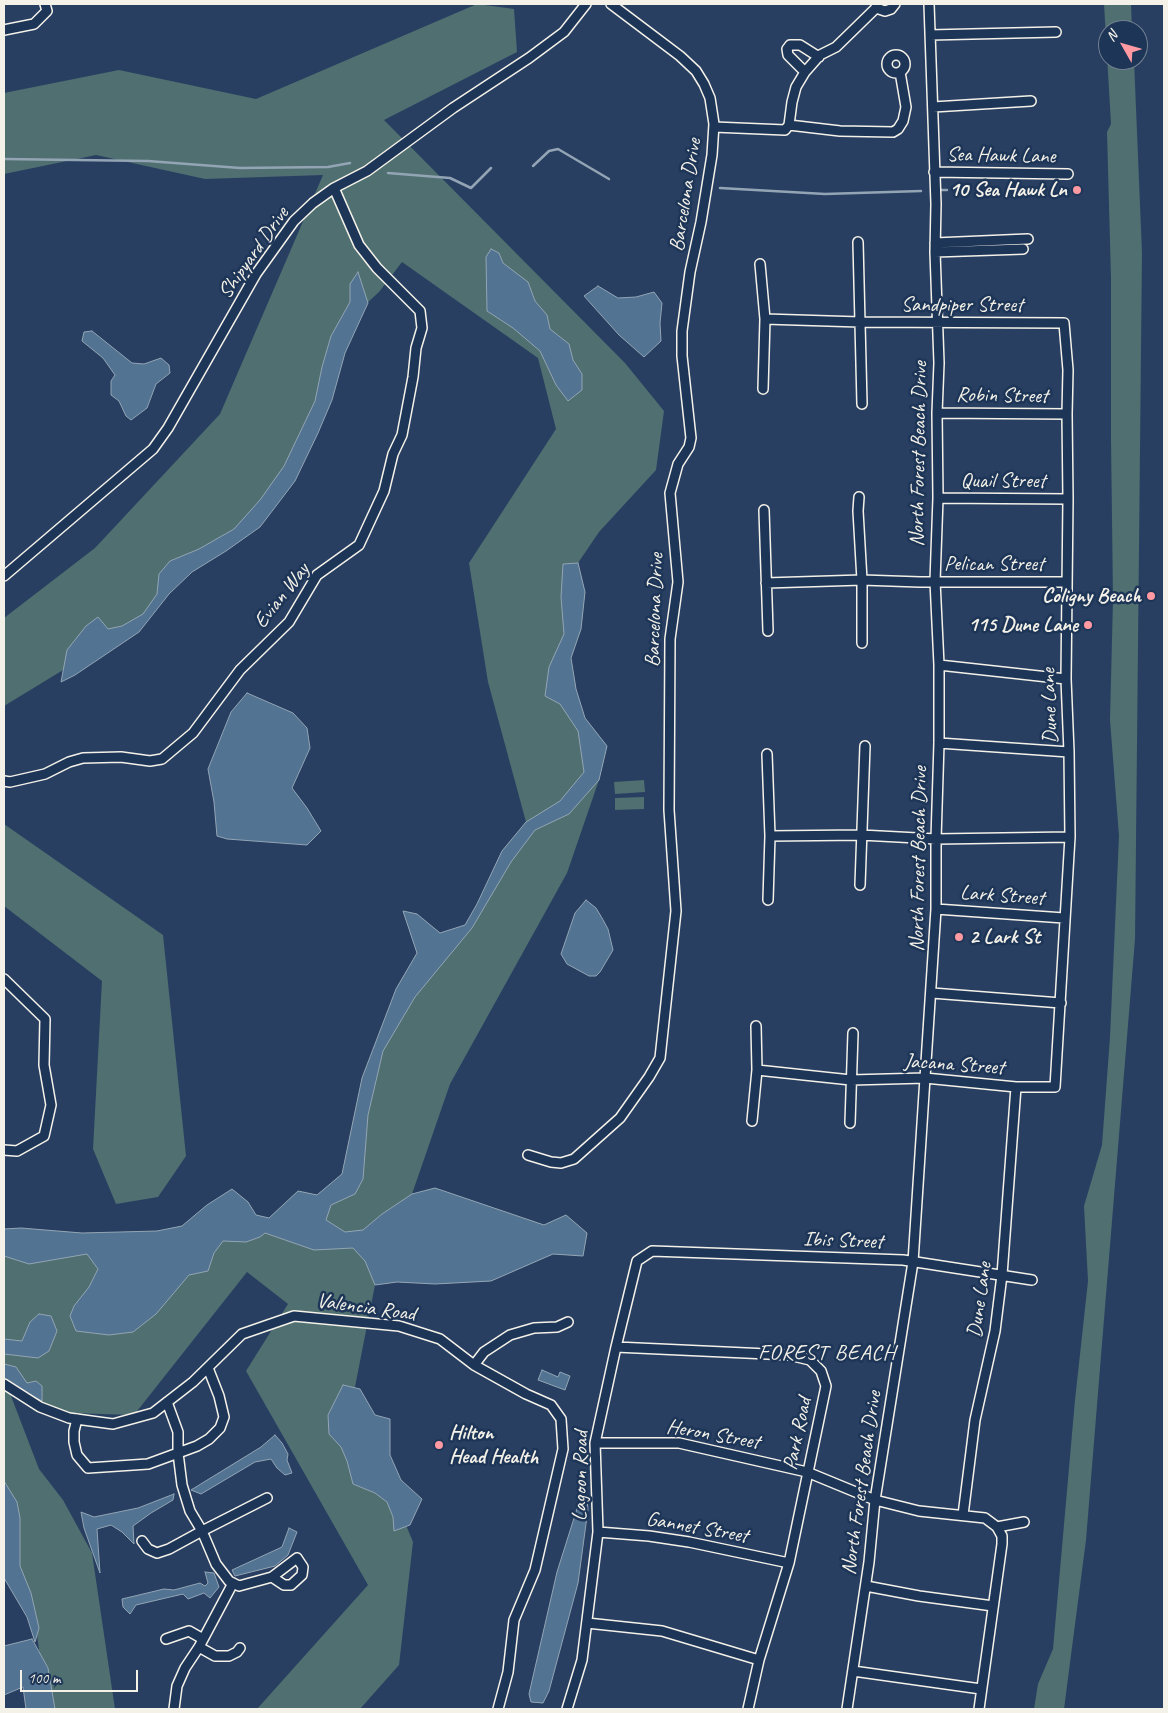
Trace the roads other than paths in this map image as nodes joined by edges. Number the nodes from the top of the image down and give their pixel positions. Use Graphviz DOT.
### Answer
graph roads {
  1 [pos="45,4"];
  2 [pos="586,4"];
  3 [pos="611,4"];
  4 [pos="895,4"];
  5 [pos="929,4"];
  6 [pos="877,5"];
  7 [pos="4,30"];
  8 [pos="1056,32"];
  9 [pos="930,35"];
  10 [pos="819,57"];
  11 [pos="805,72"];
  12 [pos="900,72"];
  13 [pos="1031,101"];
  14 [pos="933,107"];
  15 [pos="789,125"];
  16 [pos="714,127"];
  17 [pos="934,172"];
  18 [pos="1068,174"];
  19 [pos="334,188"];
  20 [pos="1028,239"];
  21 [pos="858,242"];
  22 [pos="935,248"];
  23 [pos="1023,249"];
  24 [pos="760,264"];
  25 [pos="765,319"];
  26 [pos="938,321"];
  27 [pos="860,322"];
  28 [pos="1064,323"];
  29 [pos="763,389"];
  30 [pos="862,404"];
  31 [pos="937,413"];
  32 [pos="1066,414"];
  33 [pos="859,497"];
  34 [pos="938,498"];
  35 [pos="1068,499"];
  36 [pos="764,510"];
  37 [pos="4,576"];
  38 [pos="862,580"];
  39 [pos="935,581"];
  40 [pos="1066,582"];
  41 [pos="766,583"];
  42 [pos="768,632"];
  43 [pos="862,643"];
  44 [pos="938,664"];
  45 [pos="1066,678"];
  46 [pos="939,743"];
  47 [pos="865,746"];
  48 [pos="1070,752"];
  49 [pos="767,754"];
  50 [pos="4,781"];
  51 [pos="861,835"];
  52 [pos="770,836"];
  53 [pos="1070,837"];
  54 [pos="936,839"];
  55 [pos="860,885"];
  56 [pos="768,900"];
  57 [pos="936,909"];
  58 [pos="1064,918"];
  59 [pos="4,979"];
  60 [pos="932,993"];
  61 [pos="1061,1003"];
  62 [pos="756,1026"];
  63 [pos="853,1033"];
  64 [pos="757,1070"];
  65 [pos="925,1078"];
  66 [pos="851,1080"];
  67 [pos="1016,1087"];
  68 [pos="1055,1087"];
  69 [pos="752,1121"];
  70 [pos="850,1124"];
  71 [pos="4,1150"];
  72 [pos="528,1155"];
  73 [pos="652,1251"];
  74 [pos="912,1262"];
  75 [pos="1002,1275"];
  76 [pos="1032,1280"];
  77 [pos="568,1322"];
  78 [pos="616,1347"];
  79 [pos="474,1366"];
  80 [pos="208,1368"];
  81 [pos="4,1384"];
  82 [pos="167,1402"];
  83 [pos="77,1419"];
  84 [pos="595,1443"];
  85 [pos="178,1452"];
  86 [pos="807,1472"];
  87 [pos="267,1498"];
  88 [pos="875,1500"];
  89 [pos="963,1515"];
  90 [pos="1024,1522"];
  91 [pos="997,1527"];
  92 [pos="202,1531"];
  93 [pos="598,1532"];
  94 [pos="142,1541"];
  95 [pos="789,1563"];
  96 [pos="272,1577"];
  97 [pos="232,1583"];
  98 [pos="866,1586"];
  99 [pos="993,1606"];
  100 [pos="587,1623"];
  101 [pos="166,1639"];
  102 [pos="201,1643"];
  103 [pos="240,1648"];
  104 [pos="759,1660"];
  105 [pos="853,1671"];
  106 [pos="981,1689"];
  107 [pos="174,1709"];
  108 [pos="498,1709"];
  109 [pos="567,1709"];
  110 [pos="748,1709"];
  111 [pos="847,1709"];
  112 [pos="978,1709"];
  1 -- 7 [label="street"];
  2 -- 19 [label="street, Shipyard Drive"];
  3 -- 16 [label="street, Barcelona Drive"];
  4 -- 6 [label="street"];
  5 -- 9 [label="street, North Forest Beach Drive"];
  6 -- 10 [label="street"];
  8 -- 9 [label="street"];
  9 -- 14 [label="street, North Forest Beach Drive"];
  10 -- 11 [label="street"];
  10 -- 11 [label="street"];
  11 -- 15 [label="street"];
  12 -- 15 [label="street"];
  13 -- 14 [label="street"];
  14 -- 17 [label="street, North Forest Beach Drive"];
  15 -- 16 [label="street"];
  16 -- 72 [label="street, Barcelona Drive"];
  17 -- 18 [label="street, Sea Hawk Lane"];
  17 -- 22 [label="street, North Forest Beach Drive"];
  19 -- 37 [label="street, Shipyard Drive"];
  19 -- 50 [label="street, Evian Way"];
  20 -- 22 [label="street"];
  21 -- 27 [label="street"];
  22 -- 23 [label="street"];
  22 -- 26 [label="street, North Forest Beach Drive"];
  24 -- 25 [label="street"];
  25 -- 27 [label="street, Sandpiper Street"];
  25 -- 29 [label="street"];
  26 -- 27 [label="street, Sandpiper Street"];
  26 -- 28 [label="street, Sandpiper Street"];
  26 -- 31 [label="street, North Forest Beach Drive"];
  27 -- 30 [label="street"];
  28 -- 32 [label="street, Dune Lane"];
  31 -- 32 [label="street, Robin Street"];
  31 -- 34 [label="street, North Forest Beach Drive"];
  32 -- 35 [label="street, Dune Lane"];
  33 -- 38 [label="street"];
  34 -- 35 [label="street, Quail Street"];
  34 -- 39 [label="street, North Forest Beach Drive"];
  35 -- 40 [label="street, Dune Lane"];
  36 -- 41 [label="street"];
  38 -- 39 [label="street, Pelican Street"];
  38 -- 41 [label="street, Pelican Street"];
  38 -- 43 [label="street"];
  39 -- 40 [label="street, Pelican Street"];
  39 -- 44 [label="street, North Forest Beach Drive"];
  40 -- 45 [label="street, Dune Lane"];
  41 -- 42 [label="street"];
  44 -- 45 [label="street"];
  44 -- 46 [label="street, North Forest Beach Drive"];
  45 -- 48 [label="street, Dune Lane"];
  46 -- 48 [label="street"];
  46 -- 54 [label="street, North Forest Beach Drive"];
  47 -- 51 [label="street"];
  48 -- 53 [label="street, Dune Lane"];
  49 -- 52 [label="street"];
  51 -- 52 [label="street"];
  51 -- 54 [label="street"];
  51 -- 55 [label="street"];
  52 -- 56 [label="street"];
  53 -- 54 [label="street"];
  53 -- 58 [label="street, Dune Lane"];
  54 -- 57 [label="street, North Forest Beach Drive"];
  57 -- 58 [label="street, Lark Street"];
  57 -- 60 [label="street, North Forest Beach Drive"];
  58 -- 61 [label="street, Dune Lane"];
  59 -- 71 [label="street"];
  60 -- 61 [label="street"];
  60 -- 65 [label="street, North Forest Beach Drive"];
  61 -- 68 [label="street, Dune Lane"];
  62 -- 64 [label="street"];
  63 -- 66 [label="street"];
  64 -- 66 [label="street, Jacana Street"];
  64 -- 69 [label="street"];
  65 -- 66 [label="street, Jacana Street"];
  65 -- 67 [label="street, Jacana Street"];
  65 -- 74 [label="street, North Forest Beach Drive"];
  66 -- 70 [label="street"];
  67 -- 68 [label="street, Jacana Street"];
  67 -- 75 [label="street, Dune Lane"];
  73 -- 74 [label="street, Ibis Street"];
  73 -- 78 [label="street, Lagoon Road"];
  74 -- 75 [label="street, Ibis Street"];
  74 -- 88 [label="street, North Forest Beach Drive"];
  75 -- 76 [label="street, Ibis Street"];
  75 -- 89 [label="street, Dune Lane"];
  77 -- 79 [label="street"];
  78 -- 84 [label="street, Lagoon Road"];
  78 -- 86 [label="street, Park Road"];
  79 -- 80 [label="street, Valencia Road"];
  79 -- 108 [label="street, Valencia Road"];
  80 -- 82 [label="street, Valencia Road"];
  80 -- 85 [label="street"];
  81 -- 83 [label="street, Valencia Road"];
  82 -- 83 [label="street, Valencia Road"];
  82 -- 85 [label="street"];
  83 -- 85 [label="street"];
  84 -- 86 [label="street, Heron Street"];
  84 -- 93 [label="street, Lagoon Road"];
  85 -- 92 [label="street"];
  86 -- 88 [label="street, Heron Street"];
  86 -- 95 [label="street, Park Road"];
  87 -- 92 [label="street"];
  88 -- 89 [label="street, Heron Street"];
  88 -- 98 [label="street, North Forest Beach Drive"];
  89 -- 91 [label="street, Heron Street"];
  90 -- 91 [label="street"];
  91 -- 99 [label="street"];
  92 -- 94 [label="street"];
  92 -- 97 [label="street"];
  93 -- 95 [label="street, Gannet Street"];
  93 -- 100 [label="street, Lagoon Road"];
  95 -- 104 [label="street, Park Road"];
  96 -- 97 [label="street"];
  97 -- 102 [label="street"];
  98 -- 99 [label="street"];
  98 -- 105 [label="street, North Forest Beach Drive"];
  99 -- 106 [label="street"];
  100 -- 104 [label="street"];
  100 -- 109 [label="street, Lagoon Road"];
  101 -- 102 [label="street"];
  102 -- 103 [label="street"];
  102 -- 107 [label="street"];
  104 -- 110 [label="street, Park Road"];
  105 -- 106 [label="street"];
  105 -- 111 [label="street, North Forest Beach Drive"];
  106 -- 112 [label="street"];
}
